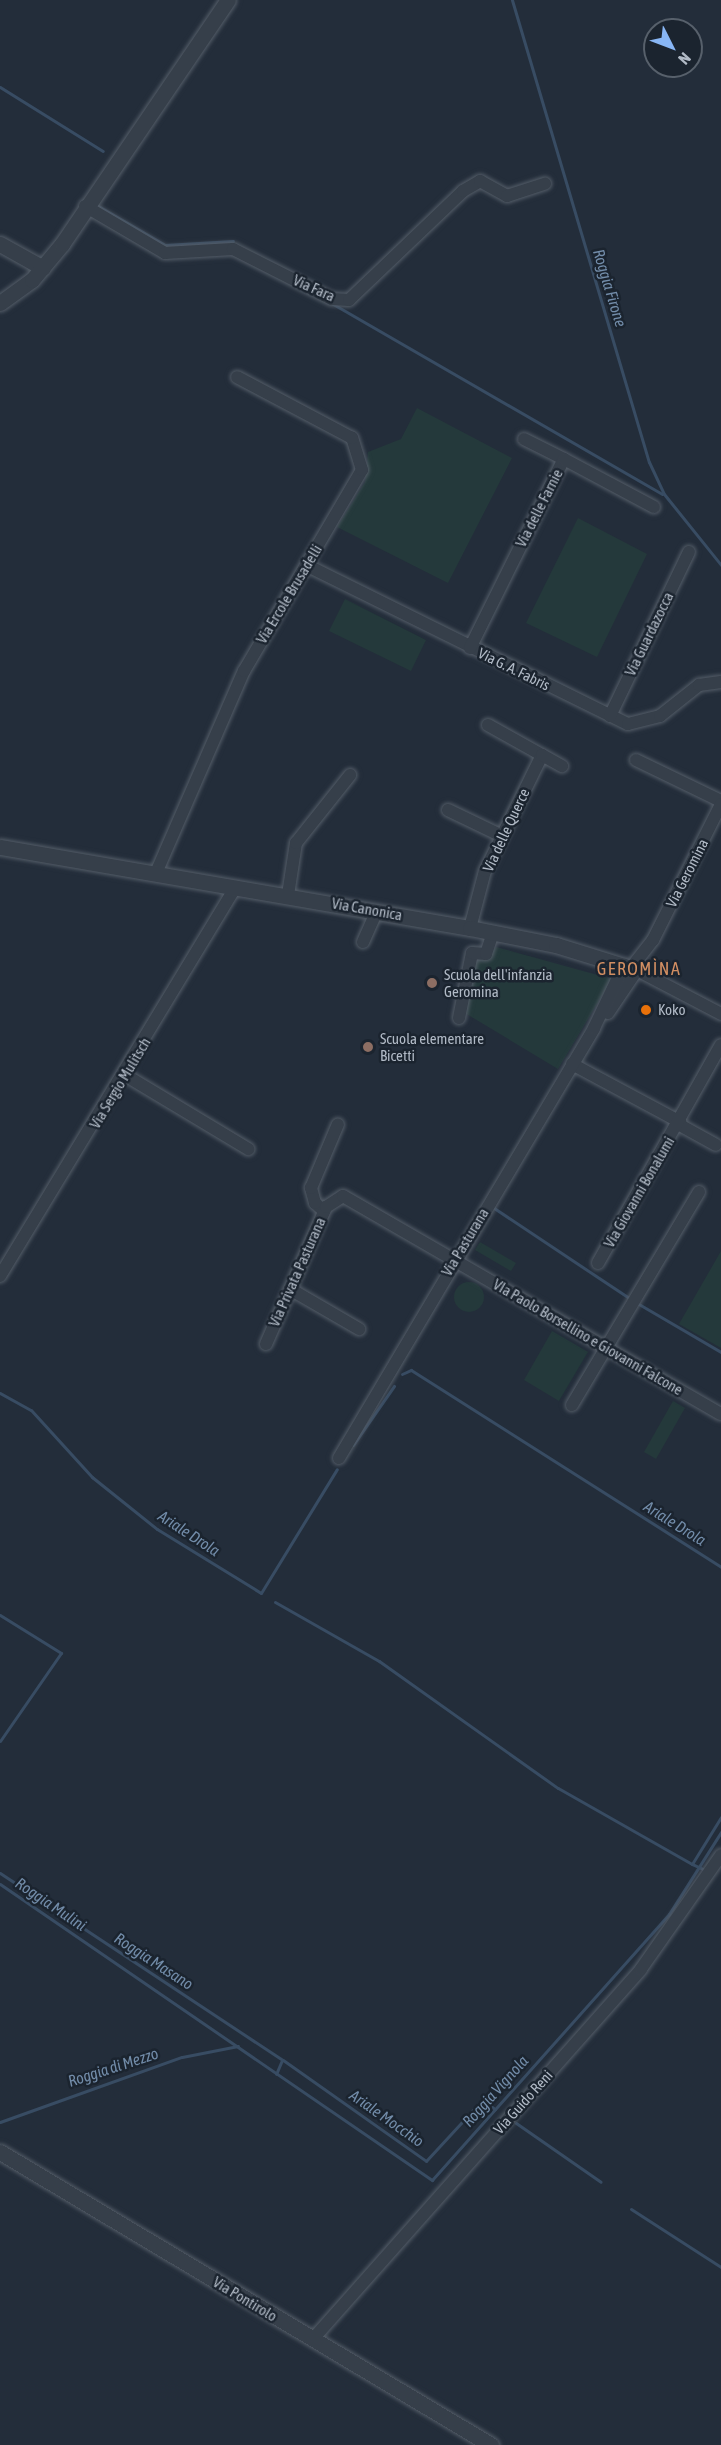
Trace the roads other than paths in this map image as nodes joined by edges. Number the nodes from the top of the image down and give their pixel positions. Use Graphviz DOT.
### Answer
graph roads {
  1 [pos="228,0"];
  2 [pos="545,184"];
  3 [pos="85,206"];
  4 [pos="0,244"];
  5 [pos="43,268"];
  6 [pos="0,303"];
  7 [pos="237,377"];
  8 [pos="524,439"];
  9 [pos="564,459"];
  10 [pos="654,507"];
  11 [pos="689,552"];
  12 [pos="306,565"];
  13 [pos="470,648"];
  14 [pos="721,682"];
  15 [pos="610,716"];
  16 [pos="488,725"];
  17 [pos="542,755"];
  18 [pos="636,760"];
  19 [pos="562,766"];
  20 [pos="350,775"];
  21 [pos="721,803"];
  22 [pos="448,810"];
  23 [pos="502,836"];
  24 [pos="0,847"];
  25 [pos="156,873"];
  26 [pos="236,887"];
  27 [pos="288,896"];
  28 [pos="377,911"];
  29 [pos="470,928"];
  30 [pos="493,933"];
  31 [pos="363,942"];
  32 [pos="634,970"];
  33 [pos="721,1014"];
  34 [pos="459,1018"];
  35 [pos="721,1045"];
  36 [pos="572,1064"];
  37 [pos="125,1075"];
  38 [pos="679,1123"];
  39 [pos="338,1124"];
  40 [pos="716,1145"];
  41 [pos="248,1149"];
  42 [pos="699,1192"];
  43 [pos="324,1211"];
  44 [pos="454,1260"];
  45 [pos="598,1263"];
  46 [pos="0,1276"];
  47 [pos="290,1289"];
  48 [pos="359,1329"];
  49 [pos="266,1344"];
  50 [pos="606,1347"];
  51 [pos="572,1405"];
  52 [pos="721,1414"];
  53 [pos="339,1458"];
  54 [pos="721,1855"];
  55 [pos="0,2152"];
  56 [pos="313,2339"];
  57 [pos="491,2445"];
  1 -- 3 [label="street"];
  2 -- 3 [label="street, Via Fara"];
  3 -- 5 [label="street"];
  4 -- 5 [label="street"];
  5 -- 6 [label="street"];
  7 -- 12 [label="street, Via Ercole Brusadelli"];
  8 -- 9 [label="street"];
  9 -- 10 [label="street, Via delle Farnie"];
  9 -- 13 [label="street, Via delle Farnie"];
  11 -- 15 [label="street, Via Guardazocca"];
  12 -- 13 [label="street, Via G. A. Fabris"];
  12 -- 25 [label="street, Via Ercole Brusadelli"];
  13 -- 15 [label="street, Via G. A. Fabris"];
  14 -- 15 [label="street, Via G. A. Fabris"];
  16 -- 17 [label="street"];
  17 -- 19 [label="street"];
  17 -- 23 [label="street, Via delle Querce"];
  18 -- 21 [label="street"];
  20 -- 27 [label="street"];
  21 -- 32 [label="street, Via Geromina"];
  22 -- 23 [label="street"];
  23 -- 29 [label="street, Via delle Querce"];
  24 -- 25 [label="street, Via Canonica"];
  25 -- 26 [label="street, Via Canonica"];
  26 -- 27 [label="street, Via Canonica"];
  26 -- 37 [label="street, Via Sergio Mulitsch"];
  27 -- 28 [label="street, Via Canonica"];
  28 -- 29 [label="street, Via Canonica"];
  28 -- 31 [label="street"];
  29 -- 30 [label="street, Via Canonica"];
  30 -- 32 [label="street, Via Canonica"];
  30 -- 34 [label="street"];
  32 -- 33 [label="street, Via Canonica"];
  32 -- 36 [label="street, Via Pasturana"];
  35 -- 38 [label="street"];
  36 -- 38 [label="street"];
  36 -- 44 [label="street, Via Pasturana"];
  37 -- 41 [label="street"];
  37 -- 46 [label="street, Via Sergio Mulitsch"];
  38 -- 40 [label="street"];
  38 -- 45 [label="street, Via Giovanni Bonalumi"];
  39 -- 43 [label="street"];
  42 -- 50 [label="street"];
  43 -- 44 [label="street, Via Privata Pasturana"];
  43 -- 47 [label="street, Via Privata Pasturana"];
  44 -- 50 [label="street, VIa Paolo Borsellino e Giovanni Falcone"];
  44 -- 53 [label="street, Via Pasturana"];
  47 -- 48 [label="street"];
  47 -- 49 [label="street, Via Privata Pasturana"];
  50 -- 51 [label="street"];
  50 -- 52 [label="street, VIa Paolo Borsellino e Giovanni Falcone"];
  54 -- 56 [label="street, Via Guido Reni"];
  55 -- 56 [label="street, Via Pontirolo"];
  56 -- 57 [label="street, Via Pontirolo"];
}
